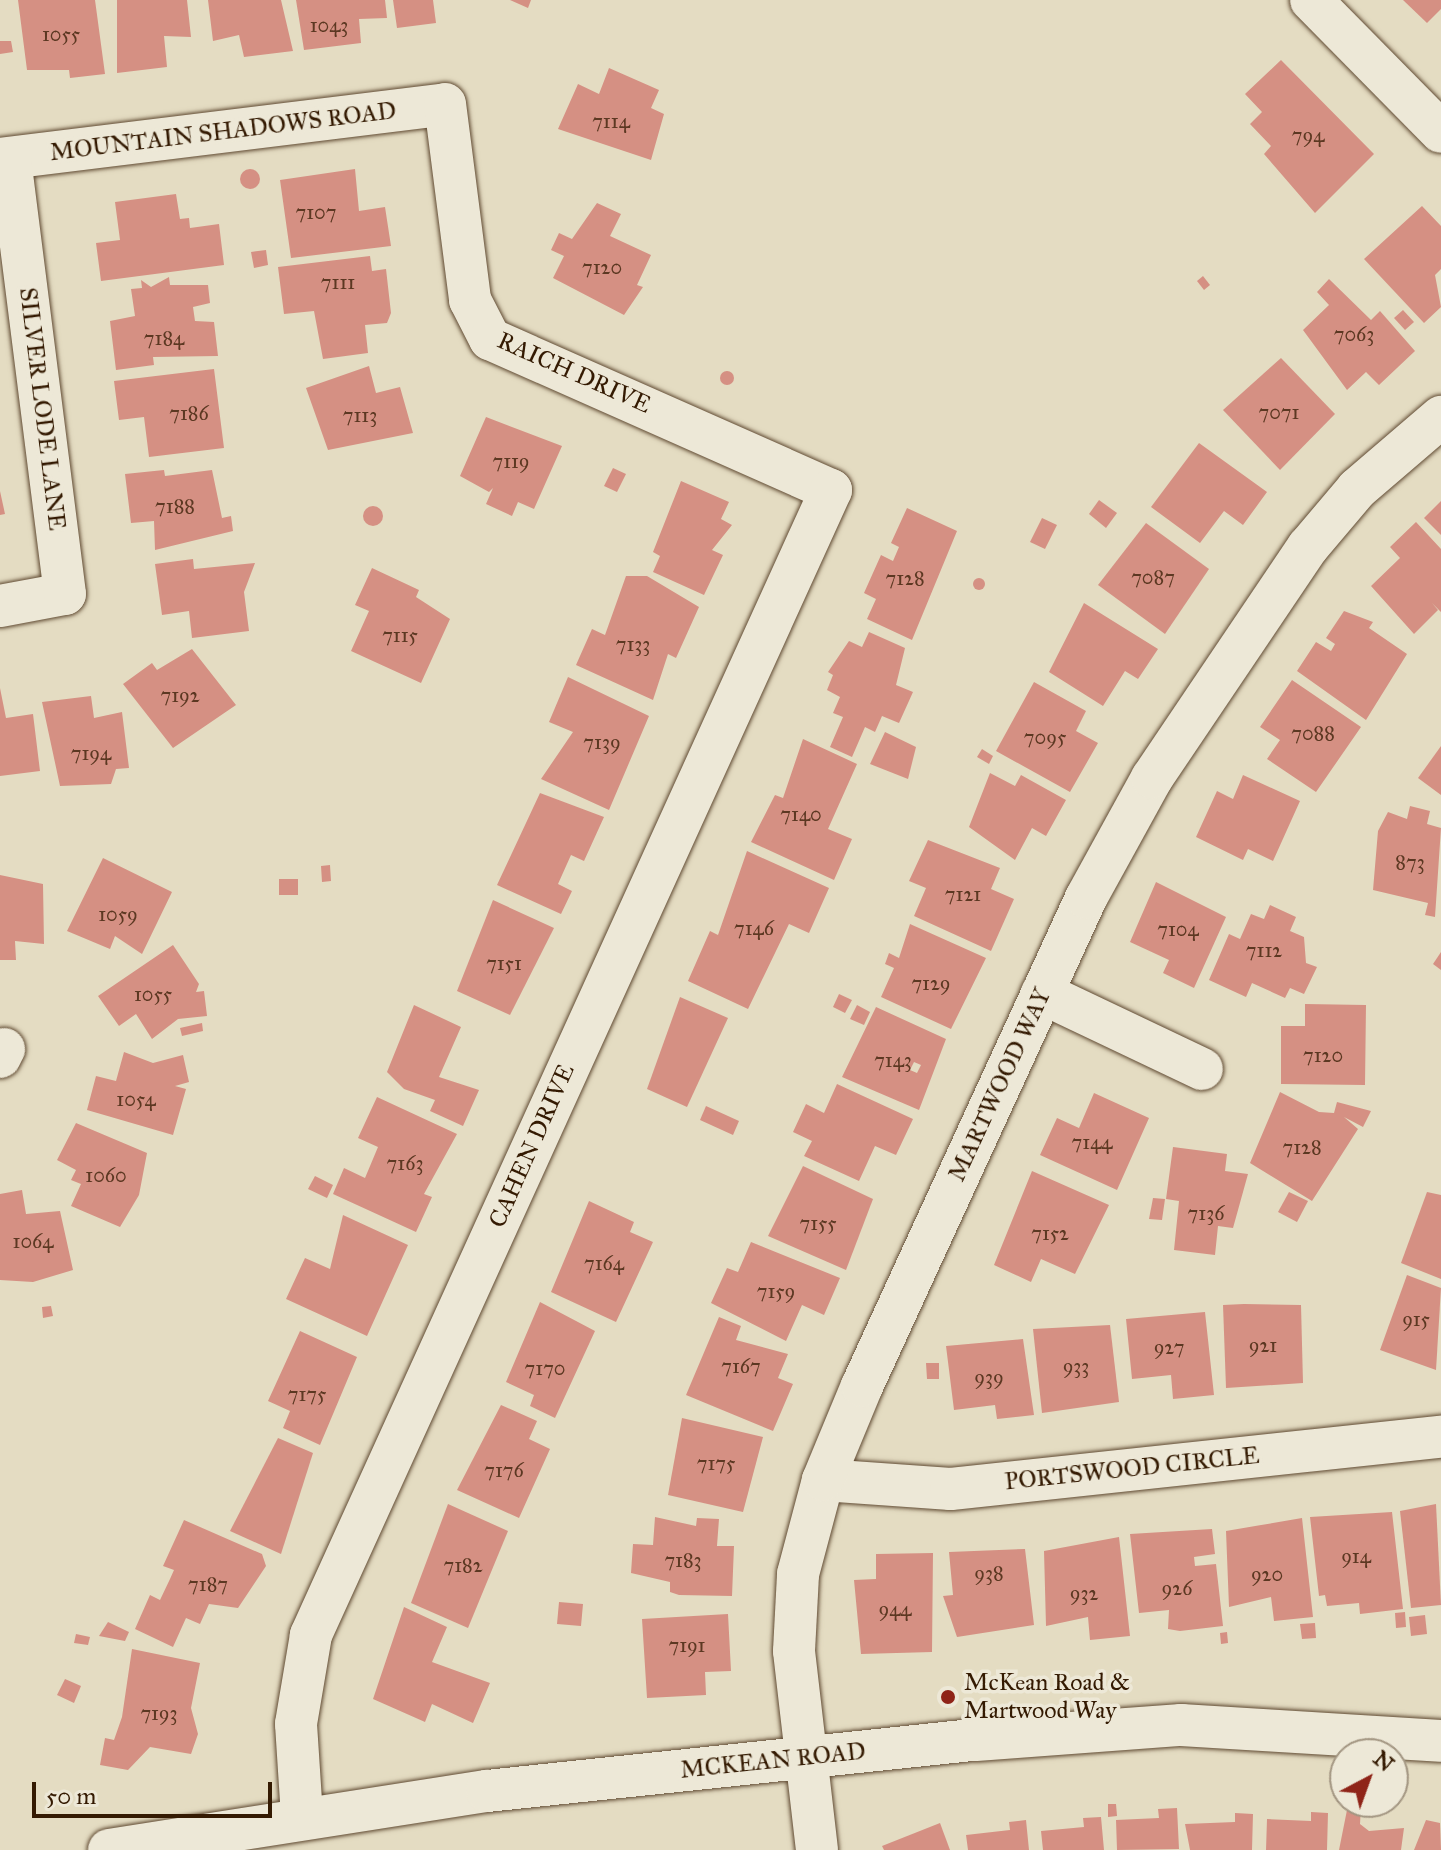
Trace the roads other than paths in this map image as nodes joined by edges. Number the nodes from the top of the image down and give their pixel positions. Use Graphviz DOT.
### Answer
graph roads {
  1 [pos="1311,0"];
  2 [pos="445,104"];
  3 [pos="1441,132"];
  4 [pos="5,159"];
  5 [pos="1441,417"];
  6 [pos="831,490"];
  7 [pos="0,606"];
  8 [pos="1042,993"];
  9 [pos="1202,1069"];
  10 [pos="1441,1437"];
  11 [pos="823,1480"];
  12 [pos="1441,1741"];
  13 [pos="807,1756"];
  14 [pos="302,1817"];
  15 [pos="109,1850"];
  16 [pos="817,1850"];
  1 -- 3 [label="street"];
  2 -- 4 [label="street, MOUNTAIN SHADOWS ROAD"];
  2 -- 6 [label="street, RAICH DRIVE"];
  4 -- 7 [label="street, SILVER LODE LANE"];
  5 -- 8 [label="street, MARTWOOD WAY"];
  6 -- 14 [label="street, CAHEN DRIVE"];
  8 -- 9 [label="street"];
  8 -- 11 [label="street, MARTWOOD WAY"];
  10 -- 11 [label="street, PORTSWOOD CIRCLE"];
  11 -- 13 [label="street, MARTWOOD WAY"];
  12 -- 13 [label="street, MCKEAN ROAD"];
  13 -- 14 [label="street, MCKEAN ROAD"];
  13 -- 16 [label="street, MARTWOOD WAY"];
  14 -- 15 [label="street, MCKEAN ROAD"];
}
